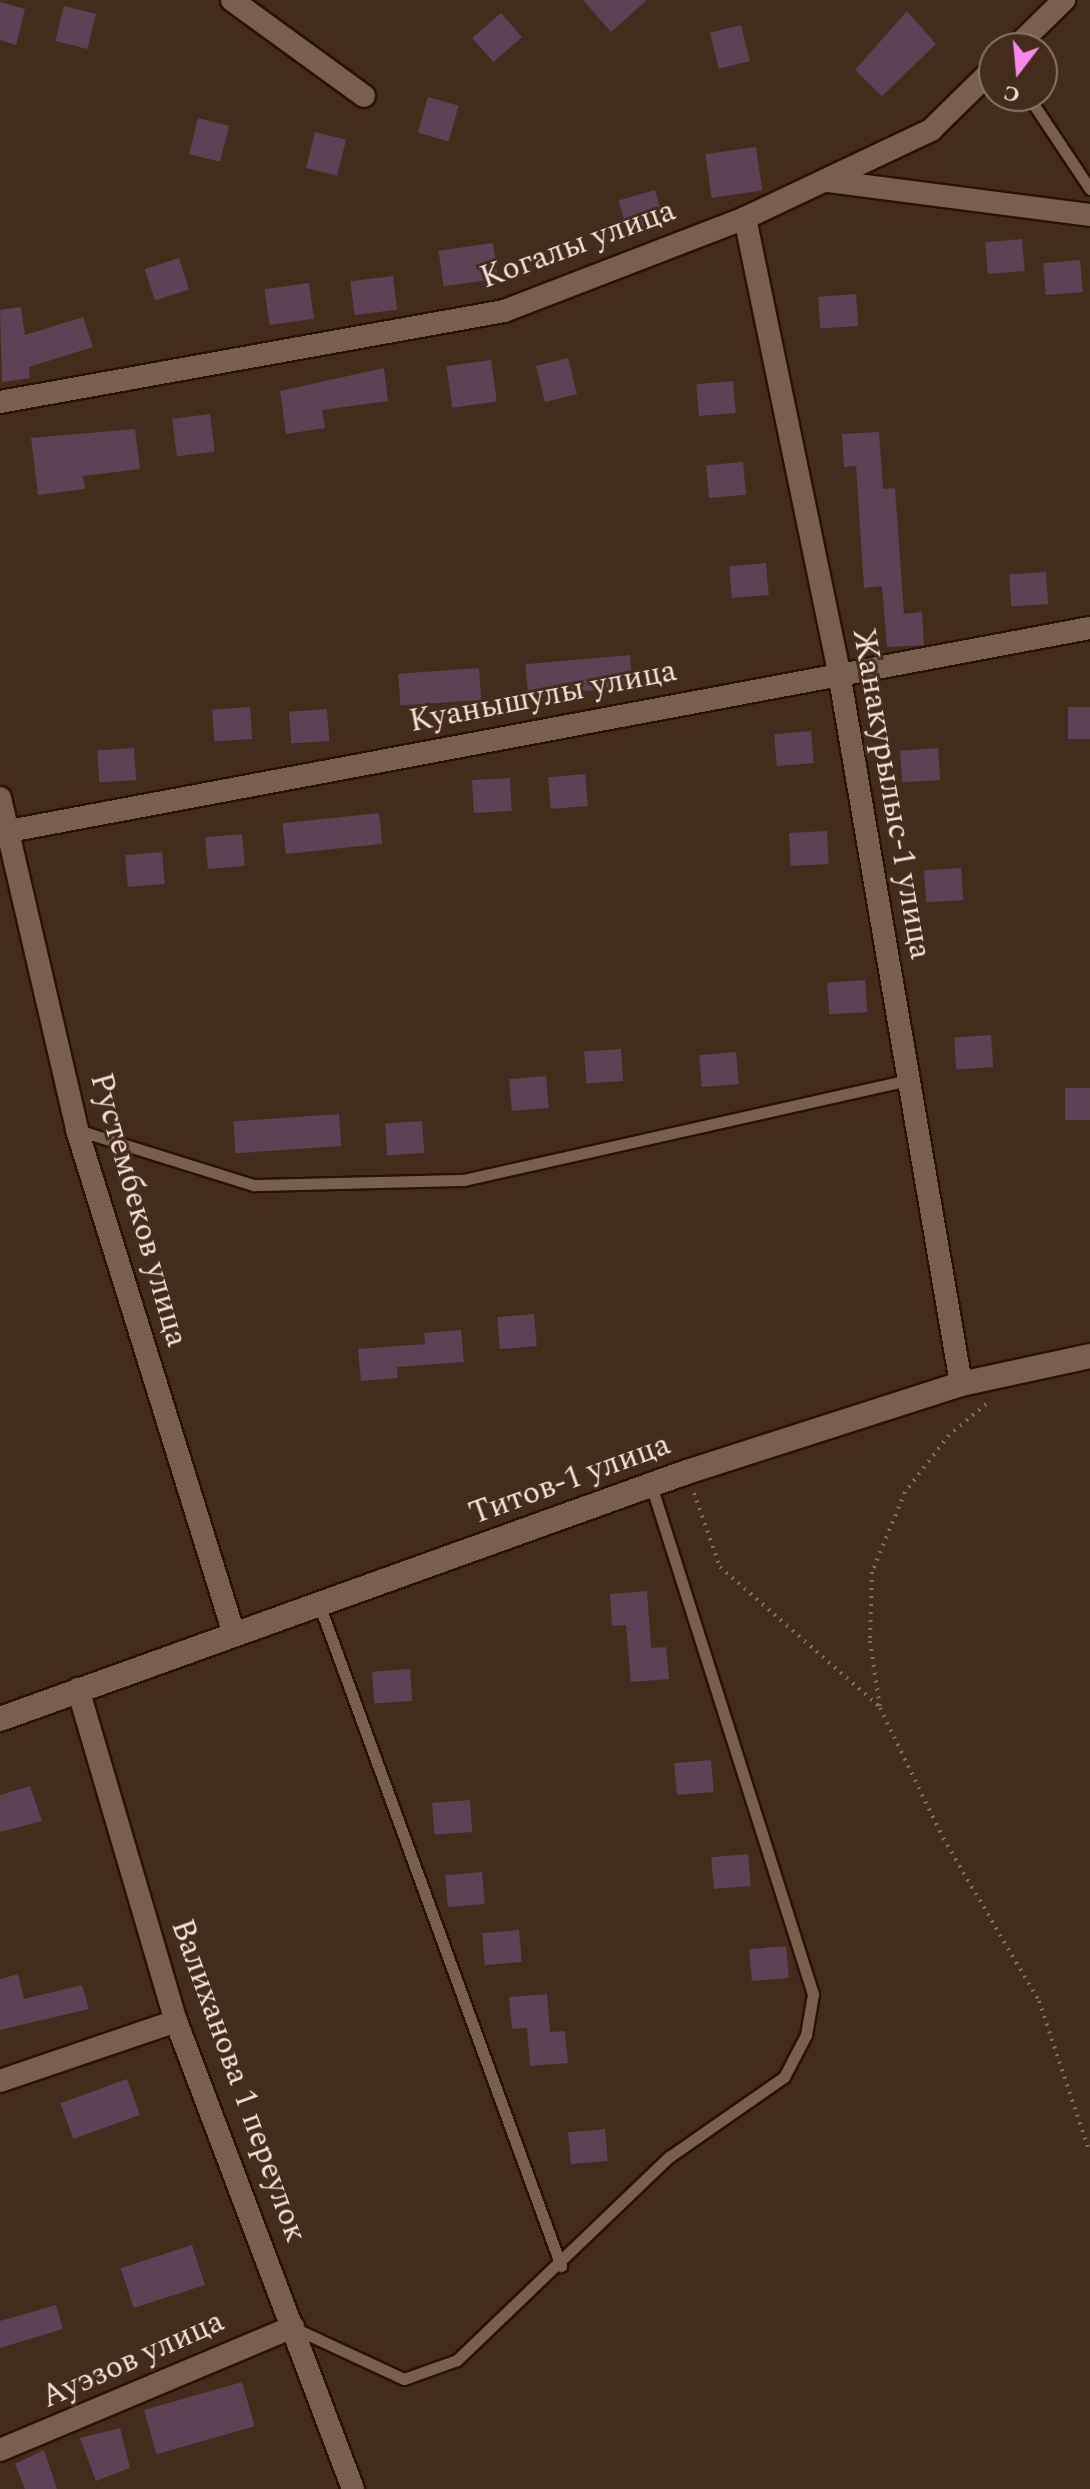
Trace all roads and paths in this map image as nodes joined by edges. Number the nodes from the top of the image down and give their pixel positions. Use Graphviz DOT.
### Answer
graph roads {
  1 [pos="232,0"];
  2 [pos="1064,0"];
  3 [pos="1031,32"];
  4 [pos="978,84"];
  5 [pos="364,96"];
  6 [pos="1039,112"];
  7 [pos="828,181"];
  8 [pos="1090,189"];
  9 [pos="1090,215"];
  10 [pos="745,218"];
  11 [pos="0,402"];
  12 [pos="1090,628"];
  13 [pos="839,673"];
  14 [pos="0,798"];
  15 [pos="9,831"];
  16 [pos="908,1080"];
  17 [pos="77,1130"];
  18 [pos="1090,1356"];
  19 [pos="1023,1374"];
  20 [pos="961,1384"];
  21 [pos="687,1472"];
  22 [pos="650,1484"];
  23 [pos="319,1604"];
  24 [pos="234,1634"];
  25 [pos="78,1689"];
  26 [pos="880,1708"];
  27 [pos="0,1719"];
  28 [pos="176,2021"];
  29 [pos="0,2081"];
  30 [pos="1090,2153"];
  31 [pos="561,2266"];
  32 [pos="293,2327"];
  33 [pos="0,2450"];
  34 [pos="353,2489"];
  1 -- 5 [label="street"];
  2 -- 3 [label="street"];
  4 -- 7 [label="street, Когалы улица"];
  6 -- 8 [label="lane"];
  7 -- 9 [label="street"];
  7 -- 10 [label="street, Когалы улица"];
  10 -- 11 [label="street, Когалы улица"];
  10 -- 13 [label="street, Жанакурылыс-1 улица"];
  12 -- 13 [label="street, Куанышулы улица"];
  13 -- 15 [label="street, Куанышулы улица"];
  13 -- 16 [label="street, Жанакурылыс-1 улица"];
  14 -- 15 [label="street, Рустембеков улица"];
  15 -- 17 [label="street, Рустембеков улица"];
  16 -- 17 [label="lane"];
  16 -- 20 [label="street, Жанакурылыс-1 улица"];
  17 -- 24 [label="street, Рустембеков улица"];
  18 -- 19 [label="street, Титов-1 улица"];
  19 -- 20 [label="street, Титов-1 улица"];
  19 -- 26 [label="path"];
  20 -- 21 [label="street, Титов-1 улица"];
  21 -- 22 [label="street, Титов-1 улица"];
  21 -- 26 [label="path"];
  22 -- 23 [label="street, Титов-1 улица"];
  22 -- 31 [label="lane"];
  23 -- 24 [label="street, Титов-1 улица"];
  23 -- 31 [label="lane"];
  24 -- 25 [label="street, Титов-1 улица"];
  25 -- 27 [label="street, Титов-1 улица"];
  25 -- 28 [label="street, Валиханова 1 переулок"];
  26 -- 30 [label="path"];
  28 -- 29 [label="street"];
  28 -- 32 [label="street, Валиханова 1 переулок"];
  31 -- 32 [label="lane"];
  32 -- 33 [label="street, Ауэзов улица"];
  32 -- 34 [label="street, Валиханова 1 переулок"];
}
